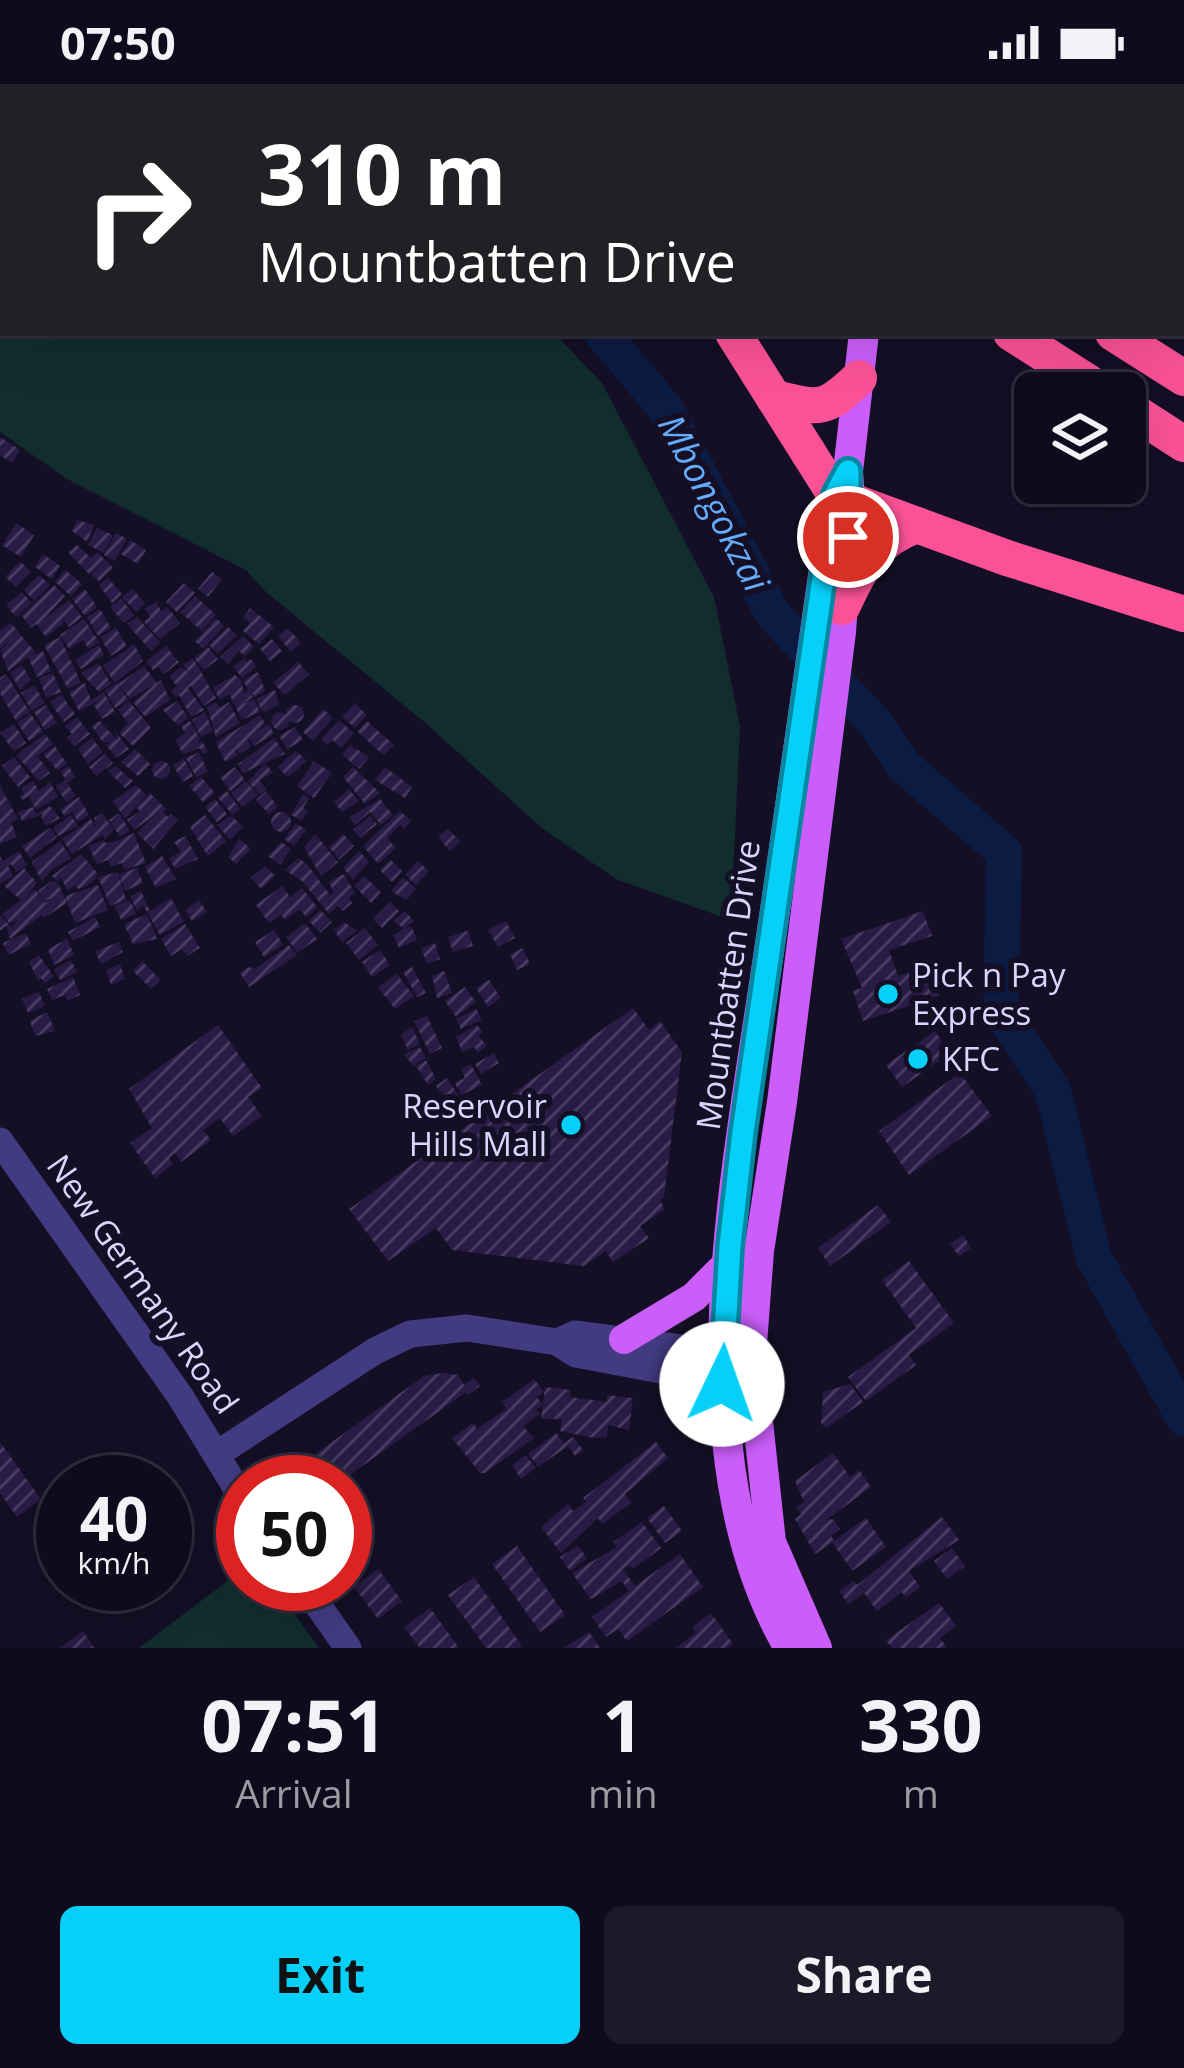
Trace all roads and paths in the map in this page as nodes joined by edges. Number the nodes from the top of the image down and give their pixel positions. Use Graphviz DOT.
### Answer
graph roads {
  1 [pos="735,336"];
  2 [pos="864,336"];
  3 [pos="1016,336"];
  4 [pos="1118,336"];
  5 [pos="1072,372"];
  6 [pos="859,378"];
  7 [pos="1184,379"];
  8 [pos="775,398"];
  9 [pos="1146,420"];
  10 [pos="1184,444"];
  11 [pos="845,489"];
  12 [pos="917,525"];
  13 [pos="1184,614"];
  14 [pos="842,620"];
  15 [pos="0,1141"];
  16 [pos="730,1261"];
  17 [pos="624,1340"];
  18 [pos="557,1342"];
  19 [pos="737,1371"];
  20 [pos="217,1454"];
  21 [pos="321,1611"];
  22 [pos="348,1648"];
  23 [pos="789,1648"];
  24 [pos="817,1648"];
  1 -- 8 [label="highway"];
  2 -- 6 [label="main road, Mountbatten Drive"];
  3 -- 5 [label="highway"];
  4 -- 7 [label="highway"];
  6 -- 8 [label="highway"];
  6 -- 11 [label="main road, Mountbatten Drive"];
  8 -- 11 [label="highway"];
  9 -- 10 [label="highway"];
  11 -- 12 [label="highway"];
  11 -- 14 [label="main road, Mountbatten Drive"];
  11 -- 16 [label="main road, Mountbatten Drive"];
  12 -- 13 [label="highway"];
  12 -- 14 [label="highway"];
  14 -- 19 [label="main road, Mountbatten Drive"];
  15 -- 20 [label="street, New Germany Road"];
  16 -- 17 [label="main road"];
  16 -- 19 [label="main road, Mountbatten Drive"];
  17 -- 18 [label="street, New Germany Road"];
  17 -- 19 [label="street, New Germany Road"];
  18 -- 19 [label="street, New Germany Road"];
  18 -- 20 [label="street, New Germany Road"];
  19 -- 23 [label="main road, Mountbatten Drive"];
  19 -- 24 [label="main road, Mountbatten Drive"];
  21 -- 22 [label="street"];
}
